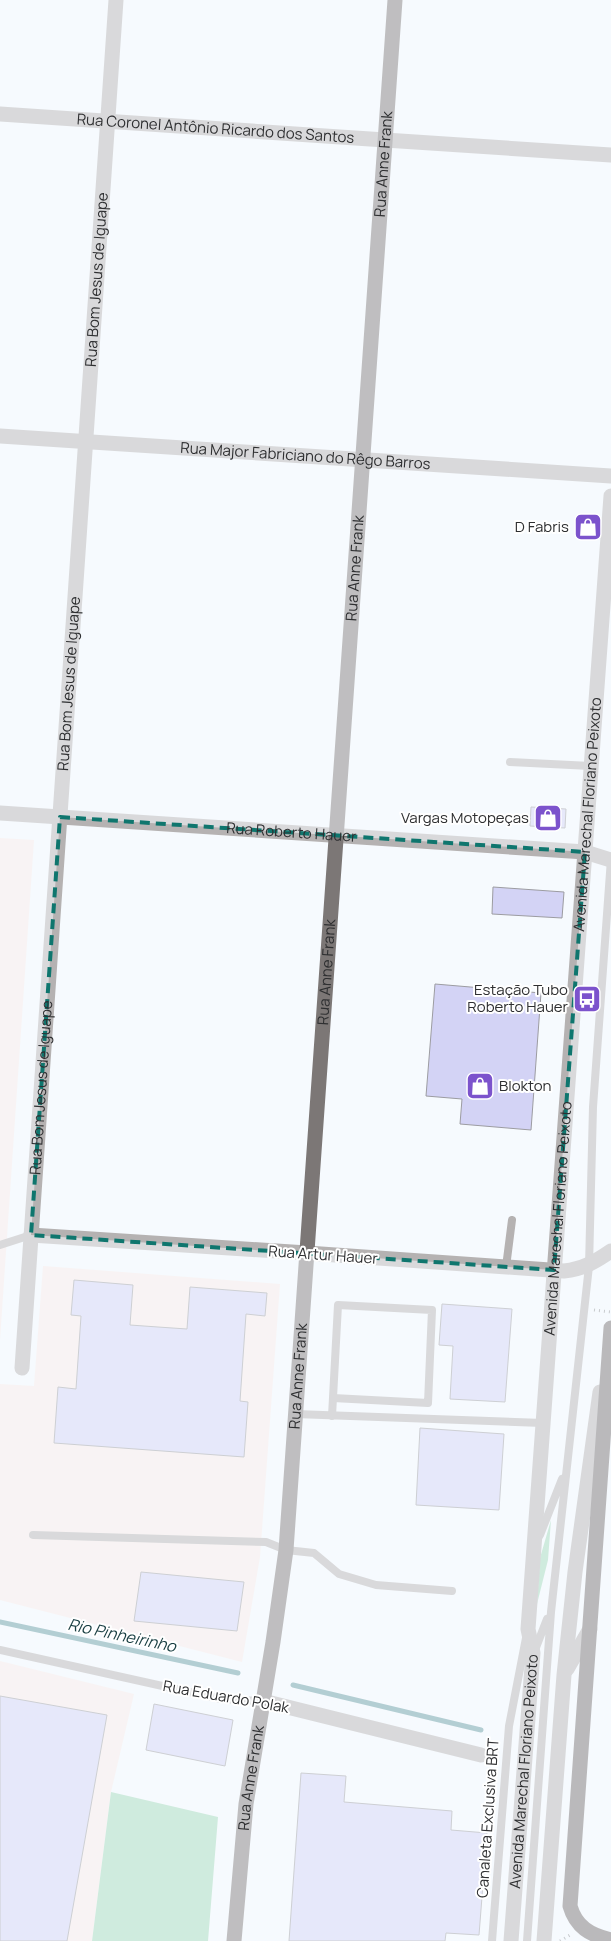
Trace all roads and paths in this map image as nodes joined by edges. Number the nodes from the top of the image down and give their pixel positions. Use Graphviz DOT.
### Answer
graph roads {
  1 [pos="116,0"];
  2 [pos="395,0"];
  3 [pos="0,114"];
  4 [pos="108,121"];
  5 [pos="386,140"];
  6 [pos="611,155"];
  7 [pos="0,436"];
  8 [pos="85,442"];
  9 [pos="363,460"];
  10 [pos="611,476"];
  11 [pos="611,496"];
  12 [pos="510,762"];
  13 [pos="591,766"];
  14 [pos="0,813"];
  15 [pos="60,817"];
  16 [pos="336,835"];
  17 [pos="585,852"];
  18 [pos="611,860"];
  19 [pos="512,1220"];
  20 [pos="31,1235"];
  21 [pos="0,1245"];
  22 [pos="611,1251"];
  23 [pos="307,1254"];
  24 [pos="589,1266"];
  25 [pos="506,1267"];
  26 [pos="554,1270"];
  27 [pos="611,1319"];
  28 [pos="611,1328"];
  29 [pos="22,1368"];
  30 [pos="333,1398"];
  31 [pos="295,1414"];
  32 [pos="332,1416"];
  33 [pos="543,1423"];
  34 [pos="607,1449"];
  35 [pos="566,1470"];
  36 [pos="605,1488"];
  37 [pos="33,1535"];
  38 [pos="286,1550"];
  39 [pos="533,1551"];
  40 [pos="452,1591"];
  41 [pos="550,1612"];
  42 [pos="528,1629"];
  43 [pos="590,1629"];
  44 [pos="0,1650"];
  45 [pos="533,1653"];
  46 [pos="564,1674"];
  47 [pos="515,1698"];
  48 [pos="263,1701"];
  49 [pos="534,1725"];
  50 [pos="481,1755"];
  51 [pos="611,1940"];
  52 [pos="234,1941"];
  53 [pos="492,1941"];
  54 [pos="511,1941"];
  55 [pos="526,1941"];
  56 [pos="544,1941"];
  1 -- 4 [label="street, Rua Bom Jesus de Iguape"];
  2 -- 5 [label="main road, Rua Anne Frank"];
  3 -- 4 [label="street, Rua Coronel Antônio Ricardo dos Santos"];
  4 -- 5 [label="street, Rua Coronel Antônio Ricardo dos Santos"];
  4 -- 8 [label="street, Rua Bom Jesus de Iguape"];
  5 -- 6 [label="street, Rua Coronel Antônio Ricardo dos Santos"];
  5 -- 9 [label="main road, Rua Anne Frank"];
  7 -- 8 [label="street, Rua Major Fabriciano do Rêgo Barros"];
  8 -- 9 [label="street, Rua Major Fabriciano do Rêgo Barros"];
  8 -- 15 [label="street, Rua Bom Jesus de Iguape"];
  9 -- 10 [label="street, Rua Major Fabriciano do Rêgo Barros"];
  9 -- 16 [label="main road, Rua Anne Frank"];
  11 -- 13 [label="street, Avenida Marechal Floriano Peixoto"];
  12 -- 13 [label="lane"];
  13 -- 17 [label="street, Avenida Marechal Floriano Peixoto"];
  14 -- 15 [label="street, Rua Roberto Hauer"];
  15 -- 16 [label="street, Rua Roberto Hauer"];
  15 -- 20 [label="street, Rua Bom Jesus de Iguape"];
  16 -- 17 [label="street, Rua Roberto Hauer"];
  16 -- 23 [label="main road, Rua Anne Frank"];
  17 -- 18 [label="street, Rua Roberto Hauer"];
  17 -- 26 [label="street, Avenida Marechal Floriano Peixoto"];
  18 -- 24 [label="lane, Canaleta Exclusiva BRT"];
  19 -- 25 [label="lane"];
  20 -- 21 [label="lane"];
  20 -- 23 [label="street, Rua Artur Hauer"];
  20 -- 29 [label="street, Rua Bom Jesus de Iguape"];
  22 -- 24 [label="street, Rua Artur Hauer"];
  23 -- 25 [label="street, Rua Artur Hauer"];
  23 -- 31 [label="main road, Rua Anne Frank"];
  24 -- 26 [label="street, Rua Artur Hauer"];
  24 -- 35 [label="lane, Canaleta Exclusiva BRT"];
  25 -- 26 [label="street, Rua Artur Hauer"];
  26 -- 33 [label="street, Avenida Marechal Floriano Peixoto"];
  27 -- 46 [label="street"];
  28 -- 34 [label="highway"];
  30 -- 30 [label="lane"];
  30 -- 32 [label="lane"];
  31 -- 32 [label="lane"];
  31 -- 38 [label="main road, Rua Anne Frank"];
  32 -- 33 [label="lane"];
  33 -- 39 [label="street, Avenida Marechal Floriano Peixoto"];
  34 -- 36 [label="highway"];
  35 -- 39 [label="lane, Canaleta Exclusiva BRT"];
  35 -- 41 [label="lane, Canaleta Exclusiva BRT"];
  36 -- 43 [label="highway"];
  37 -- 38 [label="lane"];
  38 -- 40 [label="lane"];
  38 -- 48 [label="main road, Rua Anne Frank"];
  39 -- 42 [label="street, Avenida Marechal Floriano Peixoto"];
  41 -- 45 [label="lane, Canaleta Exclusiva BRT"];
  41 -- 49 [label="lane, Canaleta Exclusiva BRT"];
  42 -- 45 [label="street, Avenida Marechal Floriano Peixoto"];
  42 -- 47 [label="lane, Canaleta Exclusiva BRT"];
  43 -- 46 [label="street"];
  43 -- 51 [label="highway"];
  44 -- 48 [label="lane, Rua Eduardo Polak"];
  45 -- 47 [label="lane, Canaleta Exclusiva BRT"];
  45 -- 49 [label="street, Avenida Marechal Floriano Peixoto"];
  46 -- 56 [label="street"];
  47 -- 53 [label="lane, Canaleta Exclusiva BRT"];
  48 -- 50 [label="street, Rua Eduardo Polak"];
  48 -- 52 [label="main road, Rua Anne Frank"];
  49 -- 54 [label="street, Avenida Marechal Floriano Peixoto"];
  49 -- 55 [label="lane, Canaleta Exclusiva BRT"];
}
